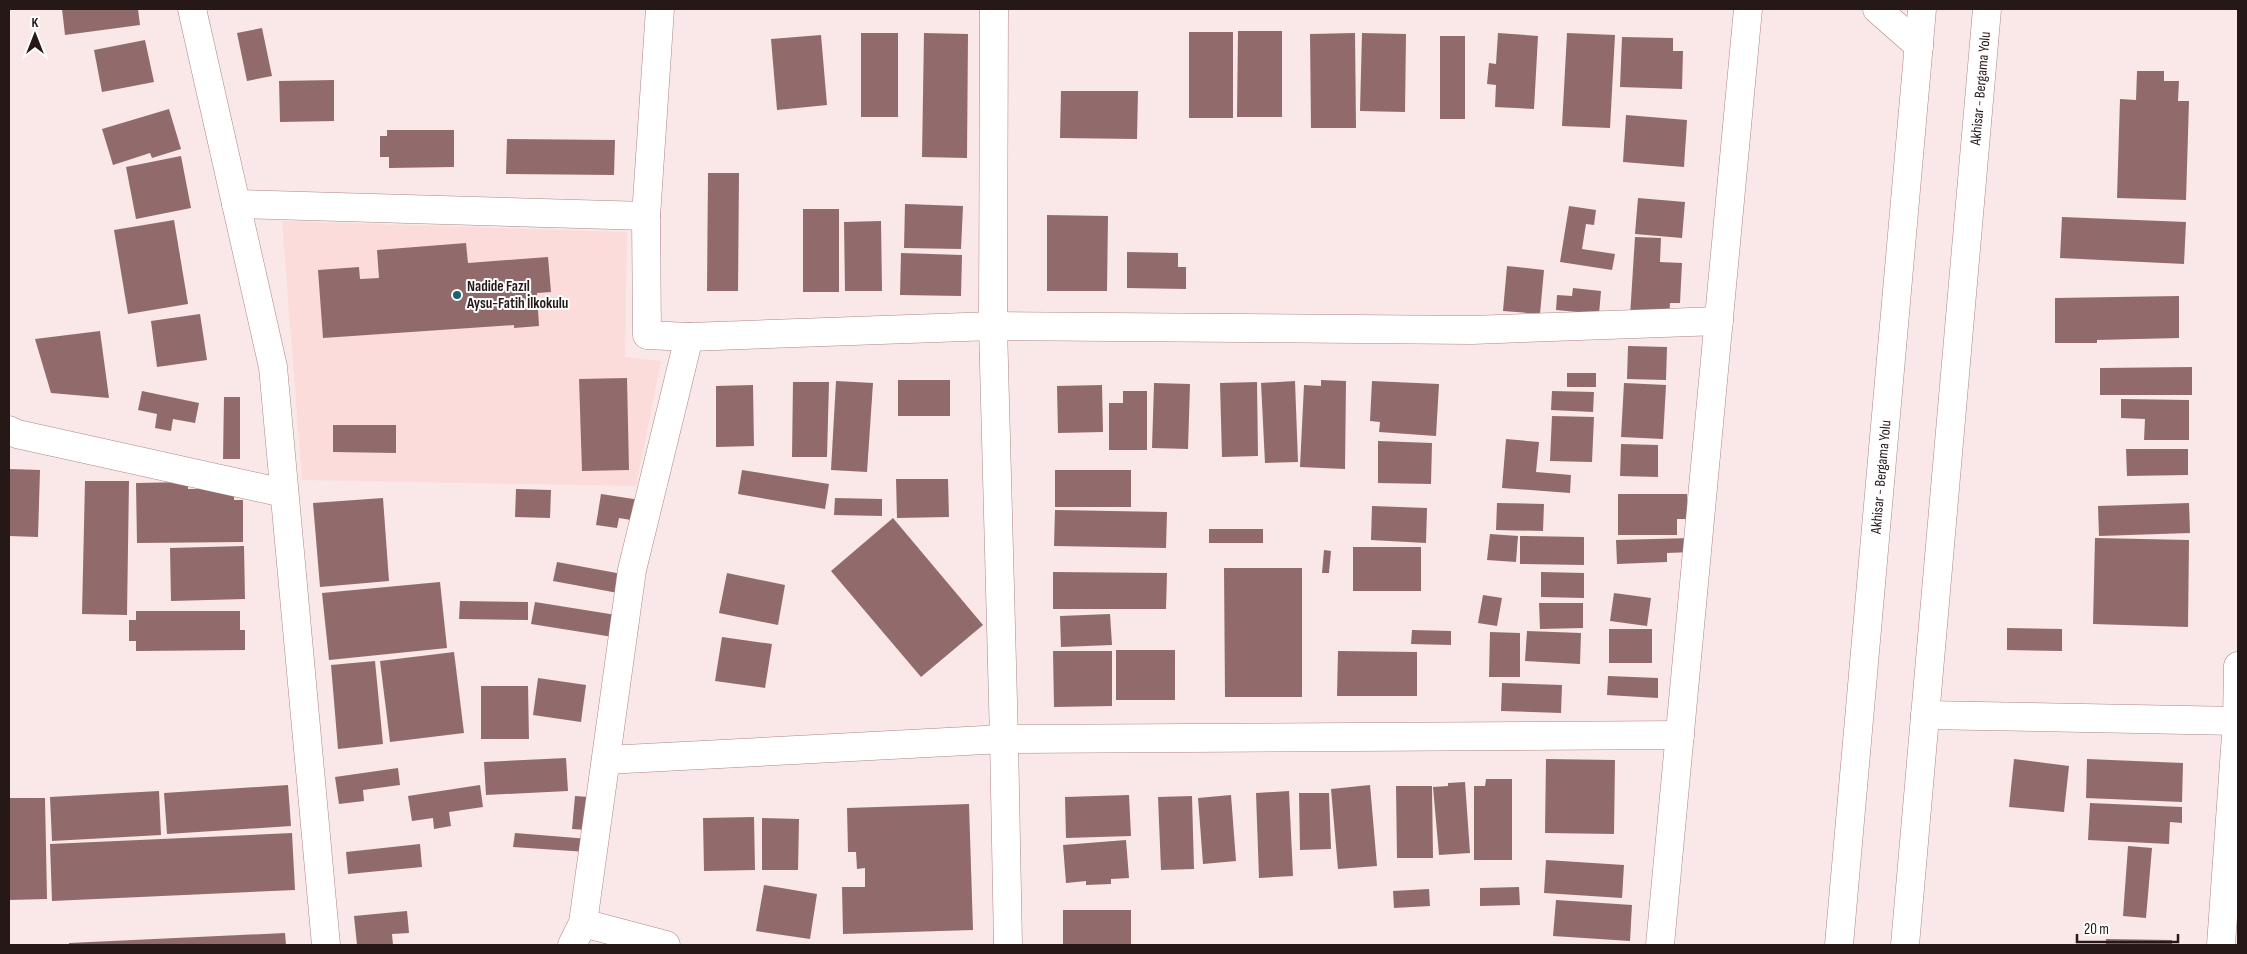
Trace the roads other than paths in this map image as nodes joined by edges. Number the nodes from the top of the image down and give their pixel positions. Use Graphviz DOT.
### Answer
graph roads {
  1 [pos="192,9"];
  2 [pos="660,9"];
  3 [pos="994,9"];
  4 [pos="1748,9"];
  5 [pos="1877,9"];
  6 [pos="1922,9"];
  7 [pos="1987,9"];
  8 [pos="1919,46"];
  9 [pos="236,204"];
  10 [pos="646,216"];
  11 [pos="1719,321"];
  12 [pos="992,326"];
  13 [pos="689,337"];
  14 [pos="9,430"];
  15 [pos="284,493"];
  16 [pos="2238,666"];
  17 [pos="1925,715"];
  18 [pos="2238,721"];
  19 [pos="1680,735"];
  20 [pos="1004,739"];
  21 [pos="606,760"];
  22 [pos="578,934"];
  23 [pos="326,945"];
  24 [pos="666,945"];
  25 [pos="1008,945"];
  26 [pos="1660,945"];
  27 [pos="1839,945"];
  28 [pos="1905,945"];
  29 [pos="2221,945"];
  1 -- 9 [label="street"];
  2 -- 10 [label="street"];
  3 -- 12 [label="street"];
  4 -- 11 [label="street"];
  5 -- 8 [label="street"];
  6 -- 8 [label="street, Akhisar - Bergama Yolu"];
  7 -- 17 [label="street, Akhisar - Bergama Yolu"];
  8 -- 27 [label="street, Akhisar - Bergama Yolu"];
  9 -- 10 [label="street"];
  9 -- 15 [label="street"];
  10 -- 13 [label="street"];
  11 -- 12 [label="street"];
  11 -- 19 [label="street"];
  12 -- 13 [label="street"];
  12 -- 20 [label="street"];
  13 -- 21 [label="street"];
  14 -- 15 [label="street"];
  15 -- 23 [label="street"];
  16 -- 18 [label="street"];
  17 -- 18 [label="street"];
  17 -- 28 [label="street, Akhisar - Bergama Yolu"];
  18 -- 29 [label="street"];
  19 -- 20 [label="street"];
  19 -- 26 [label="street"];
  20 -- 21 [label="street"];
  20 -- 25 [label="street"];
  21 -- 22 [label="street"];
  22 -- 24 [label="street"];
}
